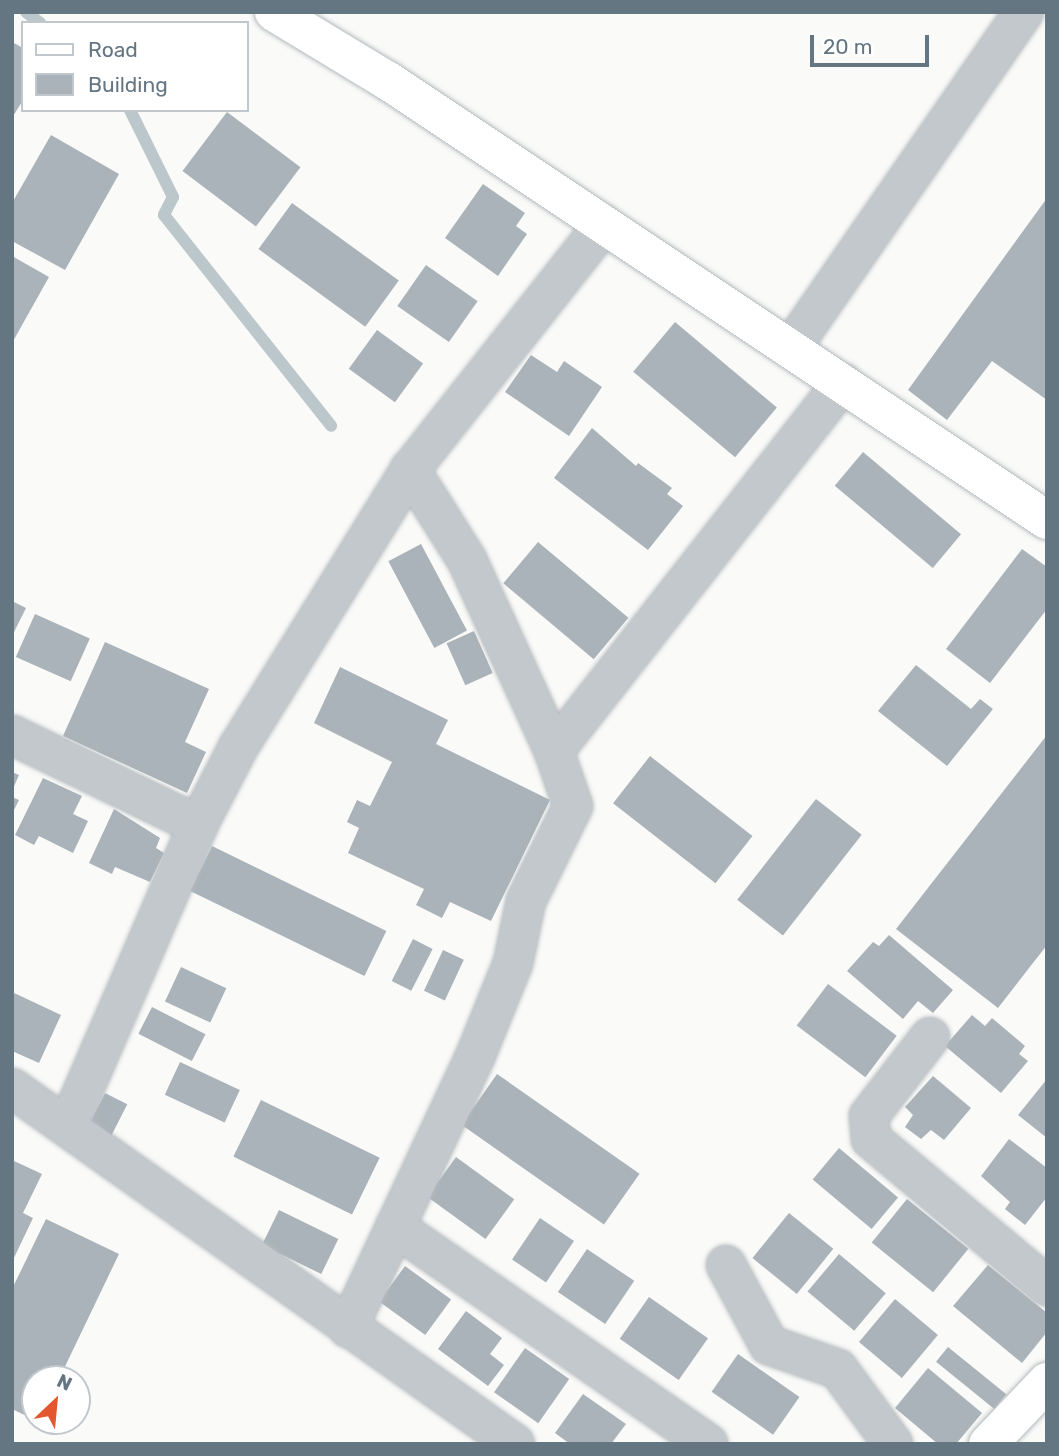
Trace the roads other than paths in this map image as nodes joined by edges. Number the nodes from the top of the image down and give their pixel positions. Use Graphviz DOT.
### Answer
graph roads {
  1 [pos="274,12"];
  2 [pos="1024,12"];
  3 [pos="604,224"];
  4 [pos="791,348"];
  5 [pos="844,383"];
  6 [pos="410,470"];
  7 [pos="1047,520"];
  8 [pos="12,735"];
  9 [pos="554,751"];
  10 [pos="198,825"];
  11 [pos="930,1037"];
  12 [pos="12,1088"];
  13 [pos="77,1105"];
  14 [pos="395,1227"];
  15 [pos="726,1265"];
  16 [pos="1047,1286"];
  17 [pos="348,1328"];
  18 [pos="1047,1382"];
  19 [pos="515,1444"];
  20 [pos="708,1444"];
  21 [pos="893,1444"];
  22 [pos="988,1444"];
  1 -- 3 [label="street"];
  2 -- 4 [label="street"];
  3 -- 4 [label="street"];
  3 -- 6 [label="street"];
  4 -- 5 [label="street"];
  5 -- 7 [label="street"];
  5 -- 9 [label="street"];
  6 -- 9 [label="street"];
  6 -- 10 [label="street"];
  8 -- 10 [label="street"];
  9 -- 14 [label="street"];
  10 -- 13 [label="street"];
  11 -- 16 [label="street"];
  12 -- 17 [label="street"];
  14 -- 17 [label="street"];
  14 -- 20 [label="street"];
  15 -- 21 [label="street"];
  17 -- 19 [label="street"];
  18 -- 22 [label="street"];
}
